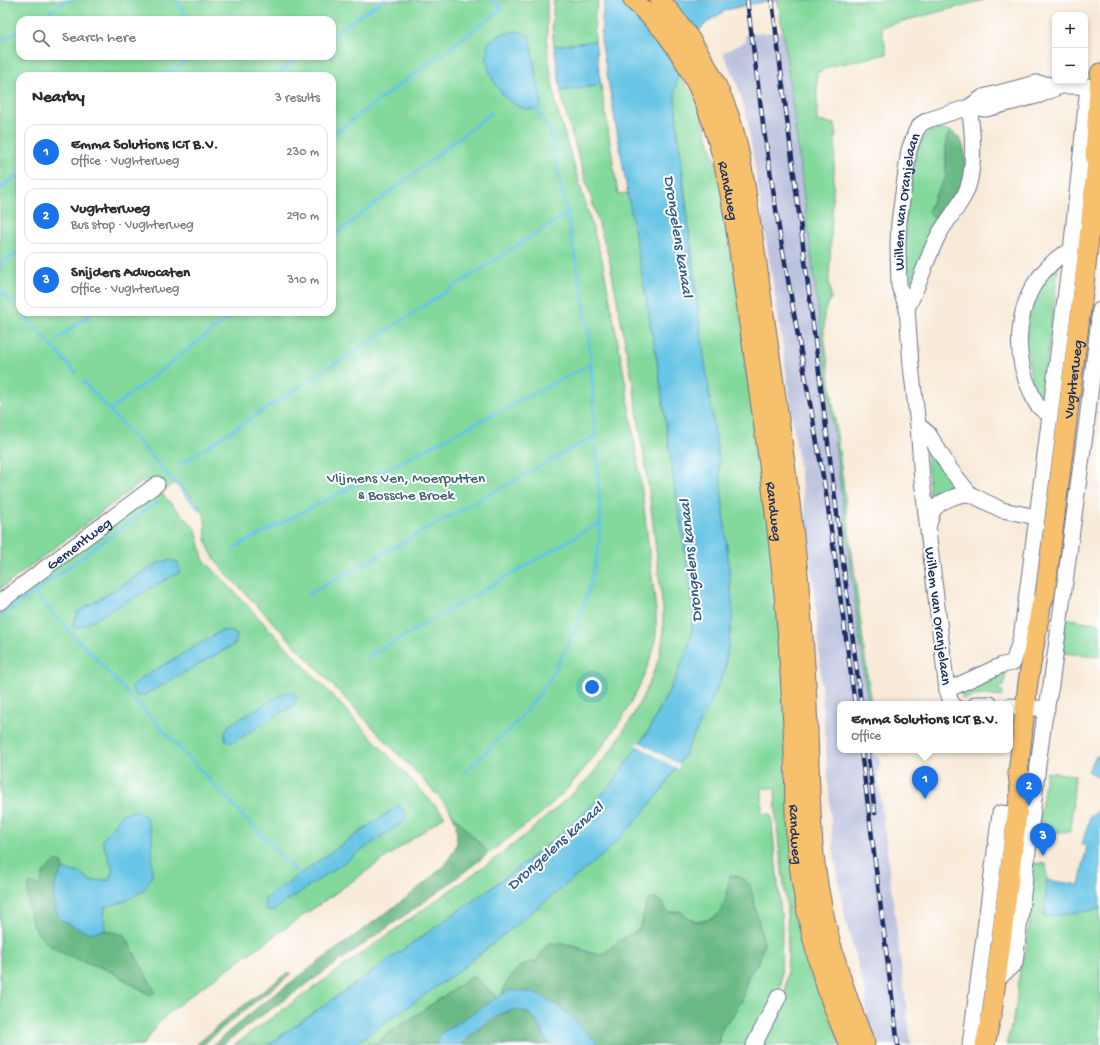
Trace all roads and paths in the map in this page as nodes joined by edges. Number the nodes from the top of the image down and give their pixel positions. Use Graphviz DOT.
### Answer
graph roads {
  1 [pos="633,0"];
  2 [pos="660,0"];
  3 [pos="1095,82"];
  4 [pos="969,107"];
  5 [pos="1098,131"];
  6 [pos="1099,160"];
  7 [pos="1070,252"];
  8 [pos="907,308"];
  9 [pos="1100,310"];
  10 [pos="1050,414"];
  11 [pos="1093,420"];
  12 [pos="918,425"];
  13 [pos="158,484"];
  14 [pos="970,494"];
  15 [pos="1037,517"];
  16 [pos="928,528"];
  17 [pos="0,602"];
  18 [pos="947,690"];
  19 [pos="951,701"];
  20 [pos="1029,708"];
  21 [pos="1008,814"];
  22 [pos="996,981"];
  23 [pos="779,996"];
  24 [pos="857,1044"];
  25 [pos="754,1045"];
  26 [pos="970,1045"];
  27 [pos="985,1045"];
  1 -- 24 [label="main road, Randweg"];
  2 -- 24 [label="main road, Randweg"];
  3 -- 4 [label="street, Willem van Oranjelaan"];
  3 -- 5 [label="main road, Vughterweg"];
  3 -- 7 [label="street, Vughterweg"];
  4 -- 8 [label="street, Willem van Oranjelaan"];
  4 -- 8 [label="street, Willem van Oranjelaan"];
  5 -- 6 [label="main road, Vughterweg"];
  6 -- 20 [label="main road, Vughterweg"];
  7 -- 10 [label="street, Vughterweg"];
  7 -- 10 [label="street, Vughterweg"];
  8 -- 12 [label="street, Willem van Oranjelaan"];
  9 -- 11 [label="street, Vughterweg"];
  10 -- 15 [label="street, Vughterweg"];
  11 -- 20 [label="street, Vughterweg"];
  12 -- 14 [label="street"];
  12 -- 16 [label="street, Willem van Oranjelaan"];
  13 -- 17 [label="street, Gementweg"];
  14 -- 15 [label="street"];
  14 -- 16 [label="street, Willem van Oranjelaan"];
  15 -- 18 [label="street, Vughterweg"];
  16 -- 18 [label="street, Willem van Oranjelaan"];
  18 -- 19 [label="street, Willem van Oranjelaan"];
  20 -- 21 [label="main road, Vughterweg"];
  20 -- 22 [label="street"];
  21 -- 22 [label="main road, Vughterweg"];
  21 -- 26 [label="street, Vughterweg"];
  22 -- 27 [label="main road, Vughterweg"];
  23 -- 25 [label="street"];
}
